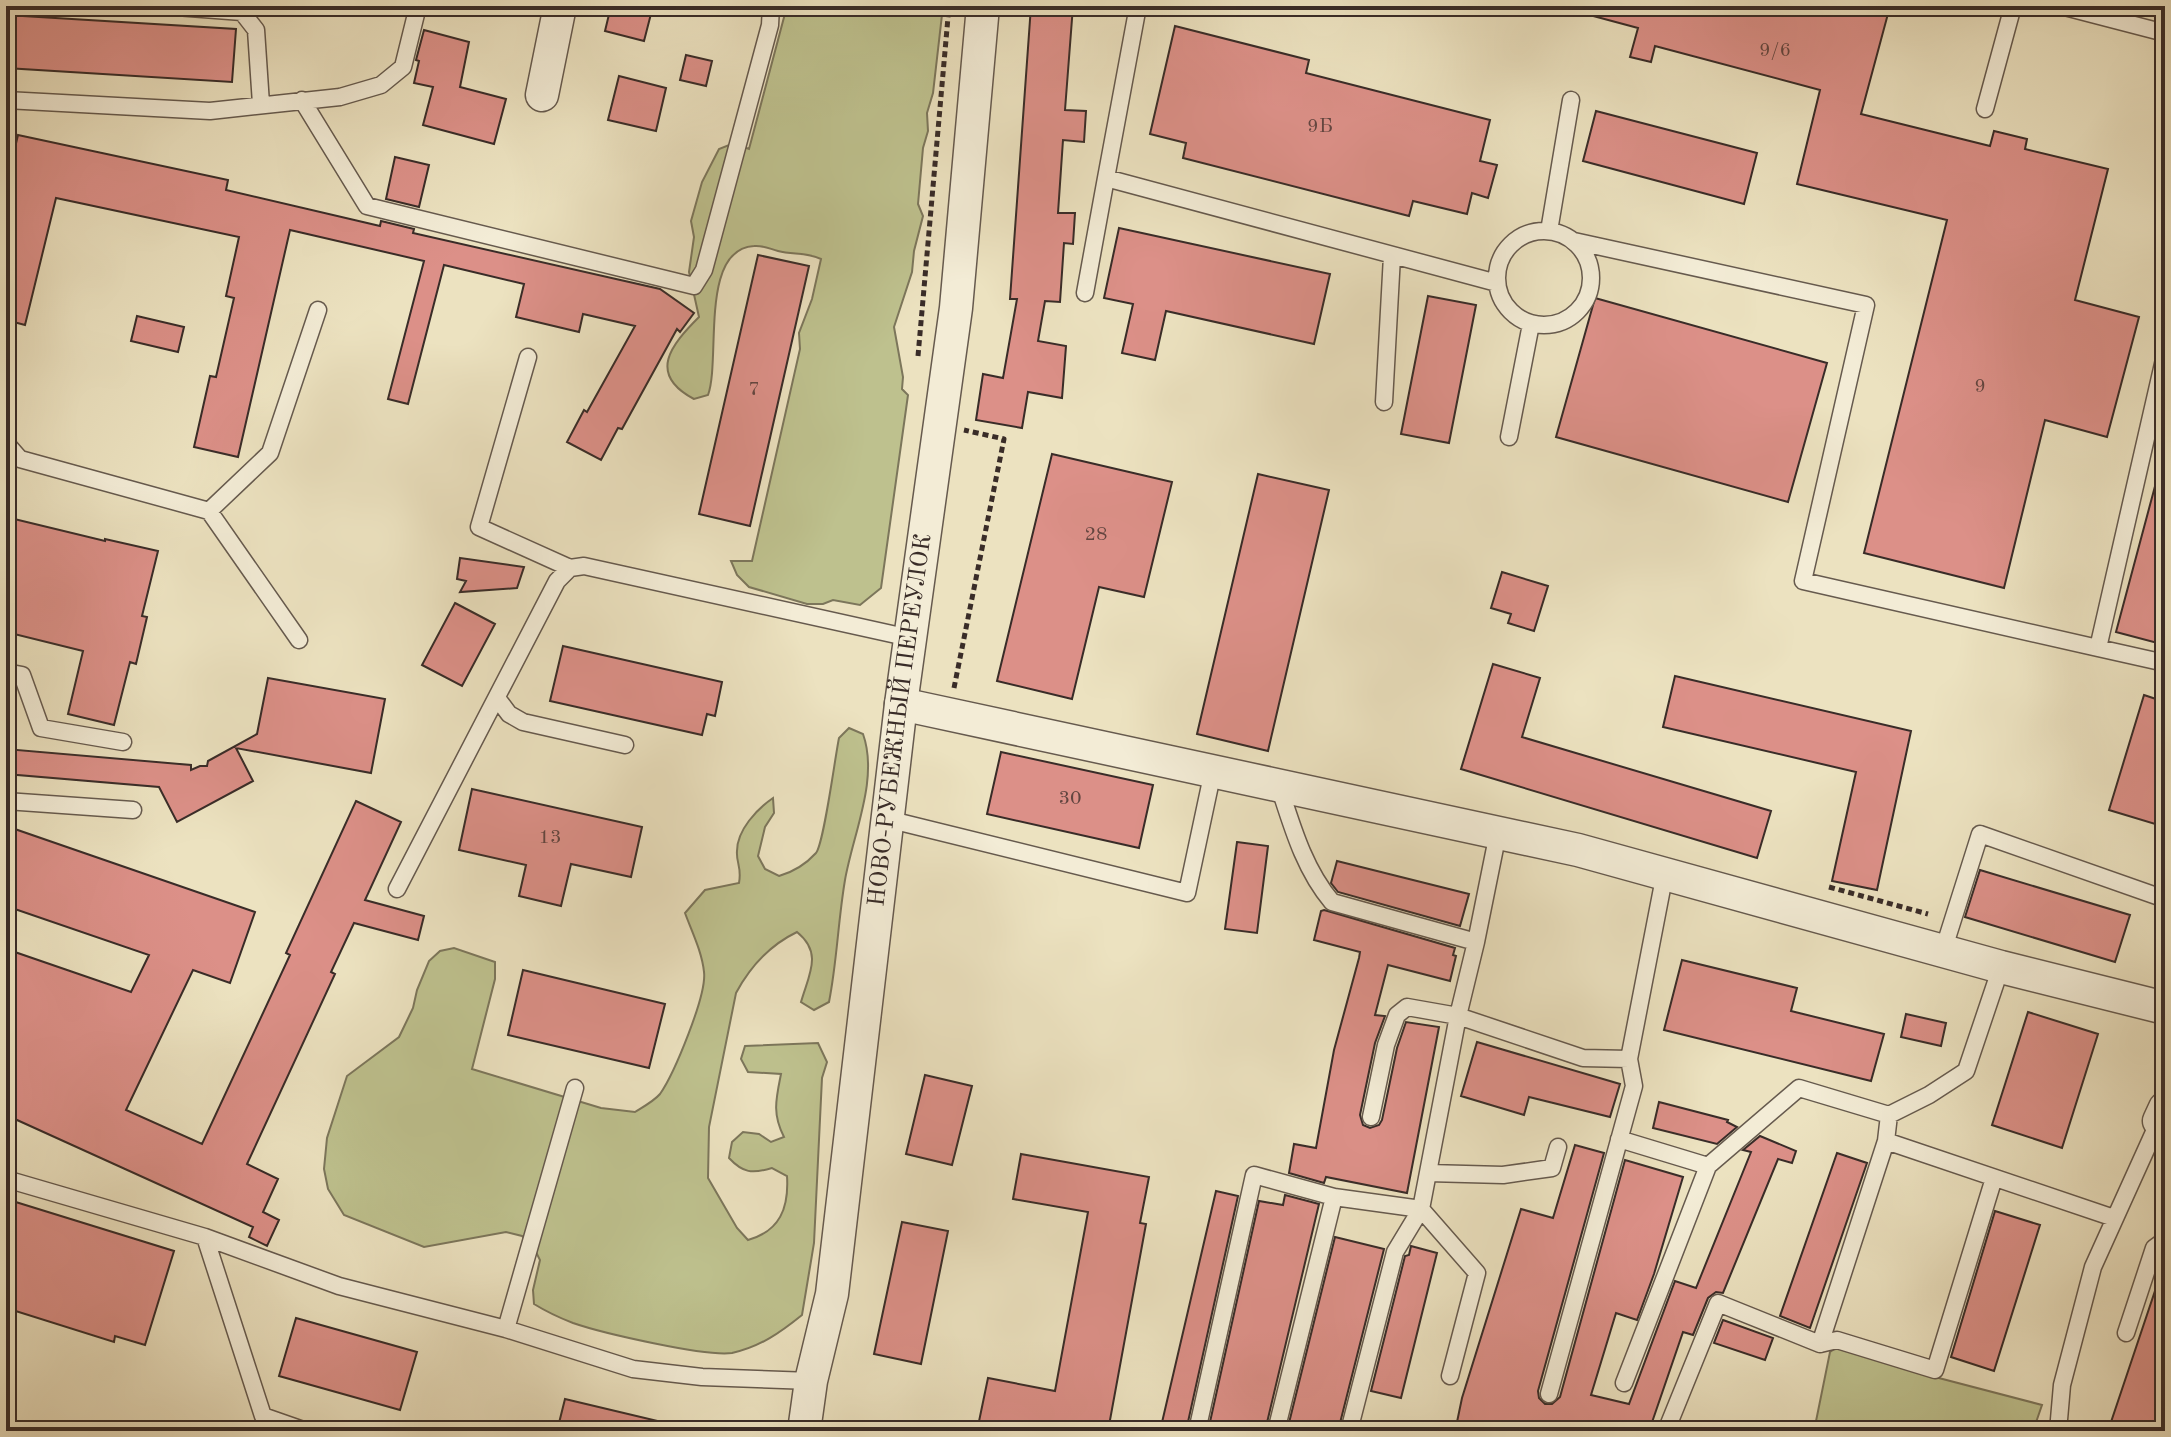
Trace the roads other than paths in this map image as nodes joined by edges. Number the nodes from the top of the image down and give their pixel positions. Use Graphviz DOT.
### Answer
graph roads {
  1 [pos="163,6"];
  2 [pos="418,6"];
  3 [pos="560,6"];
  4 [pos="771,6"];
  5 [pos="983,6"];
  6 [pos="1138,6"];
  7 [pos="2013,6"];
  8 [pos="2061,6"];
  9 [pos="2165,33"];
  10 [pos="542,95"];
  11 [pos="6,100"];
  12 [pos="302,100"];
  13 [pos="1571,100"];
  14 [pos="261,104"];
  15 [pos="1985,109"];
  16 [pos="1106,178"];
  17 [pos="1549,231"];
  18 [pos="1574,241"];
  19 [pos="1392,256"];
  20 [pos="1497,283"];
  21 [pos="1085,293"];
  22 [pos="318,310"];
  23 [pos="1531,324"];
  24 [pos="528,357"];
  25 [pos="2164,365"];
  26 [pos="1384,402"];
  27 [pos="1509,437"];
  28 [pos="6,443"];
  29 [pos="209,511"];
  30 [pos="570,568"];
  31 [pos="910,638"];
  32 [pos="299,640"];
  33 [pos="2098,648"];
  34 [pos="2165,663"];
  35 [pos="6,672"];
  36 [pos="497,698"];
  37 [pos="901,704"];
  38 [pos="123,742"];
  39 [pos="625,745"];
  40 [pos="1213,771"];
  41 [pos="1279,786"];
  42 [pos="6,801"];
  43 [pos="133,810"];
  44 [pos="887,819"];
  45 [pos="1498,833"];
  46 [pos="1665,873"];
  47 [pos="397,889"];
  48 [pos="2165,899"];
  49 [pos="1947,936"];
  50 [pos="1476,942"];
  51 [pos="2001,967"];
  52 [pos="2165,1008"];
  53 [pos="1458,1016"];
  54 [pos="1629,1059"];
  55 [pos="575,1088"];
  56 [pos="1889,1115"];
  57 [pos="1371,1117"];
  58 [pos="2163,1117"];
  59 [pos="1619,1139"];
  60 [pos="1886,1141"];
  61 [pos="1558,1147"];
  62 [pos="1708,1166"];
  63 [pos="1428,1173"];
  64 [pos="1994,1178"];
  65 [pos="6,1179"];
  66 [pos="1334,1197"];
  67 [pos="1421,1209"];
  68 [pos="2114,1218"];
  69 [pos="205,1237"];
  70 [pos="2165,1240"];
  71 [pos="506,1329"];
  72 [pos="2126,1333"];
  73 [pos="1820,1344"];
  74 [pos="1450,1376"];
  75 [pos="811,1381"];
  76 [pos="1624,1383"];
  77 [pos="1549,1394"];
  78 [pos="306,1431"];
  79 [pos="804,1431"];
  80 [pos="1197,1431"];
  81 [pos="1276,1431"];
  82 [pos="1349,1431"];
  83 [pos="1666,1431"];
  84 [pos="2058,1431"];
  1 -- 14 [label="lane"];
  2 -- 12 [label="lane"];
  3 -- 10 [label="street"];
  4 -- 12 [label="lane"];
  5 -- 31 [label="street, НОВО-РУБЕЖНЫЙ ПЕРЕУЛОК"];
  6 -- 16 [label="lane"];
  7 -- 15 [label="lane"];
  8 -- 9 [label="lane"];
  11 -- 14 [label="lane"];
  12 -- 14 [label="lane"];
  13 -- 17 [label="lane"];
  16 -- 19 [label="lane"];
  16 -- 21 [label="lane"];
  17 -- 18 [label="lane"];
  17 -- 20 [label="lane"];
  18 -- 23 [label="lane"];
  18 -- 33 [label="lane"];
  19 -- 20 [label="lane"];
  19 -- 26 [label="lane"];
  20 -- 23 [label="lane"];
  22 -- 29 [label="lane"];
  23 -- 27 [label="lane"];
  24 -- 30 [label="lane"];
  25 -- 33 [label="lane"];
  28 -- 29 [label="lane"];
  29 -- 32 [label="lane"];
  30 -- 31 [label="lane"];
  30 -- 36 [label="lane"];
  31 -- 37 [label="street, НОВО-РУБЕЖНЫЙ ПЕРЕУЛОК"];
  33 -- 34 [label="lane"];
  35 -- 38 [label="lane"];
  36 -- 39 [label="lane"];
  36 -- 47 [label="lane"];
  37 -- 40 [label="street"];
  37 -- 44 [label="street, НОВО-РУБЕЖНЫЙ ПЕРЕУЛОК"];
  40 -- 41 [label="street"];
  40 -- 44 [label="lane"];
  41 -- 45 [label="street"];
  41 -- 50 [label="lane"];
  42 -- 43 [label="lane"];
  44 -- 75 [label="street, НОВО-РУБЕЖНЫЙ ПЕРЕУЛОК"];
  45 -- 46 [label="street"];
  45 -- 50 [label="lane"];
  46 -- 49 [label="street"];
  46 -- 54 [label="lane"];
  48 -- 49 [label="lane"];
  49 -- 51 [label="street"];
  50 -- 53 [label="lane"];
  51 -- 52 [label="street"];
  51 -- 56 [label="lane"];
  53 -- 54 [label="lane"];
  53 -- 57 [label="lane"];
  53 -- 63 [label="lane"];
  54 -- 59 [label="lane"];
  55 -- 71 [label="lane"];
  56 -- 60 [label="lane"];
  56 -- 62 [label="lane"];
  58 -- 68 [label="lane"];
  59 -- 62 [label="lane"];
  59 -- 77 [label="lane"];
  60 -- 64 [label="lane"];
  60 -- 73 [label="lane"];
  61 -- 63 [label="lane"];
  62 -- 76 [label="lane"];
  63 -- 67 [label="lane"];
  64 -- 68 [label="lane"];
  64 -- 73 [label="lane"];
  65 -- 69 [label="lane"];
  66 -- 67 [label="lane"];
  66 -- 80 [label="lane"];
  66 -- 81 [label="lane"];
  67 -- 74 [label="lane"];
  67 -- 82 [label="lane"];
  68 -- 84 [label="lane"];
  69 -- 71 [label="lane"];
  69 -- 78 [label="lane"];
  70 -- 72 [label="lane"];
  71 -- 75 [label="lane"];
  73 -- 83 [label="lane"];
  75 -- 79 [label="street, НОВО-РУБЕЖНЫЙ ПЕРЕУЛОК"];
}
